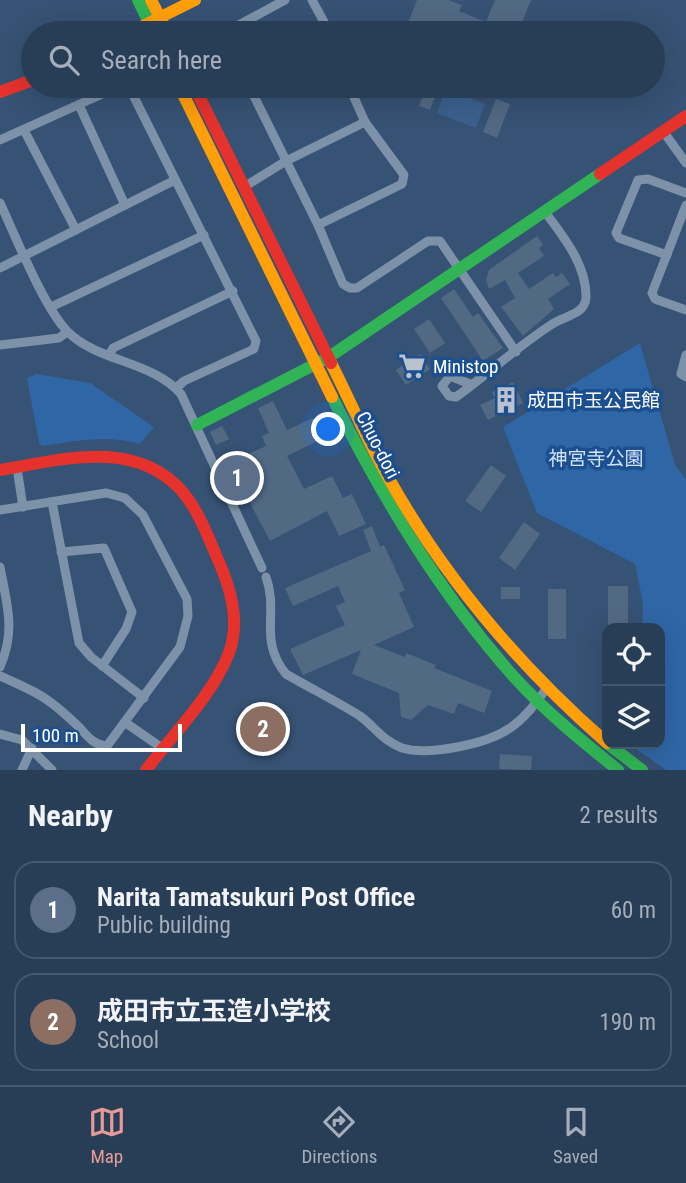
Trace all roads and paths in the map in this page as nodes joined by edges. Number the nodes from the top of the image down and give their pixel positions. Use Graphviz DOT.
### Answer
graph roads {
  1 [pos="138,0"];
  2 [pos="150,0"];
  3 [pos="195,0"];
  4 [pos="285,0"];
  5 [pos="312,0"];
  6 [pos="151,21"];
  7 [pos="153,21"];
  8 [pos="161,21"];
  9 [pos="246,21"];
  10 [pos="323,21"];
  11 [pos="21,84"];
  12 [pos="0,92"];
  13 [pos="94,98"];
  14 [pos="134,98"];
  15 [pos="185,98"];
  16 [pos="200,98"];
  17 [pos="255,98"];
  18 [pos="354,98"];
  19 [pos="79,105"];
  20 [pos="686,116"];
  21 [pos="365,122"];
  22 [pos="24,130"];
  23 [pos="663,131"];
  24 [pos="0,140"];
  25 [pos="286,161"];
  26 [pos="686,163"];
  27 [pos="175,180"];
  28 [pos="244,187"];
  29 [pos="686,193"];
  30 [pos="0,203"];
  31 [pos="125,205"];
  32 [pos="686,205"];
  33 [pos="545,212"];
  34 [pos="318,225"];
  35 [pos="76,230"];
  36 [pos="204,235"];
  37 [pos="667,255"];
  38 [pos="26,256"];
  39 [pos="0,268"];
  40 [pos="460,269"];
  41 [pos="233,291"];
  42 [pos="51,307"];
  43 [pos="686,310"];
  44 [pos="67,332"];
  45 [pos="1,341"];
  46 [pos="516,352"];
  47 [pos="109,355"];
  48 [pos="686,355"];
  49 [pos="329,357"];
  50 [pos="316,366"];
  51 [pos="686,377"];
  52 [pos="470,384"];
  53 [pos="176,388"];
  54 [pos="197,425"];
  55 [pos="17,468"];
  56 [pos="0,470"];
  57 [pos="52,502"];
  58 [pos="23,506"];
  59 [pos="0,510"];
  60 [pos="61,552"];
  61 [pos="0,567"];
  62 [pos="102,666"];
  63 [pos="0,667"];
  64 [pos="0,676"];
  65 [pos="542,694"];
  66 [pos="144,698"];
  67 [pos="126,723"];
  68 [pos="0,734"];
  69 [pos="602,739"];
  70 [pos="32,748"];
  71 [pos="162,748"];
  72 [pos="616,749"];
  73 [pos="22,770"];
  74 [pos="52,770"];
  75 [pos="146,770"];
  76 [pos="618,770"];
  77 [pos="642,770"];
  1 -- 6 [label="street"];
  2 -- 7 [label="street"];
  3 -- 8 [label="street"];
  4 -- 9 [label="street"];
  5 -- 10 [label="street"];
  11 -- 12 [label="street"];
  13 -- 19 [label="street"];
  14 -- 27 [label="street"];
  15 -- 50 [label="street, Chuo-dori"];
  16 -- 28 [label="street, Chuo-dori"];
  17 -- 25 [label="street"];
  18 -- 21 [label="street"];
  19 -- 22 [label="street"];
  19 -- 31 [label="street"];
  20 -- 23 [label="street"];
  21 -- 25 [label="street"];
  21 -- 34 [label="street"];
  22 -- 24 [label="street"];
  22 -- 35 [label="street"];
  23 -- 26 [label="street"];
  23 -- 33 [label="street"];
  25 -- 28 [label="street"];
  25 -- 34 [label="street"];
  27 -- 31 [label="street"];
  27 -- 36 [label="street"];
  28 -- 49 [label="street, Chuo-dori"];
  29 -- 37 [label="street"];
  30 -- 38 [label="street"];
  31 -- 35 [label="street"];
  32 -- 37 [label="street"];
  33 -- 40 [label="street"];
  33 -- 46 [label="street"];
  34 -- 40 [label="street"];
  35 -- 38 [label="street"];
  36 -- 41 [label="street"];
  36 -- 42 [label="street"];
  37 -- 43 [label="street"];
  38 -- 39 [label="street"];
  38 -- 42 [label="street"];
  40 -- 46 [label="street"];
  40 -- 49 [label="street"];
  41 -- 47 [label="street"];
  41 -- 53 [label="street"];
  42 -- 44 [label="street"];
  44 -- 45 [label="street"];
  44 -- 47 [label="street"];
  46 -- 52 [label="street"];
  47 -- 53 [label="street"];
  48 -- 51 [label="street"];
  49 -- 50 [label="street"];
  49 -- 65 [label="street, Chuo-dori"];
  50 -- 54 [label="street"];
  50 -- 65 [label="street, Chuo-dori"];
  53 -- 54 [label="street"];
  54 -- 65 [label="street"];
  55 -- 56 [label="street"];
  55 -- 58 [label="street"];
  55 -- 71 [label="street"];
  57 -- 58 [label="street"];
  57 -- 60 [label="street"];
  57 -- 66 [label="street"];
  58 -- 59 [label="street"];
  60 -- 62 [label="street"];
  60 -- 62 [label="street"];
  61 -- 63 [label="street"];
  62 -- 66 [label="street"];
  64 -- 67 [label="street"];
  65 -- 69 [label="street, Chuo-dori"];
  65 -- 76 [label="street, Chuo-dori"];
  66 -- 67 [label="street"];
  67 -- 71 [label="street"];
  68 -- 70 [label="street"];
  70 -- 73 [label="street"];
  70 -- 74 [label="street"];
  71 -- 75 [label="street"];
  72 -- 77 [label="street, Chuo-dori"];
}
